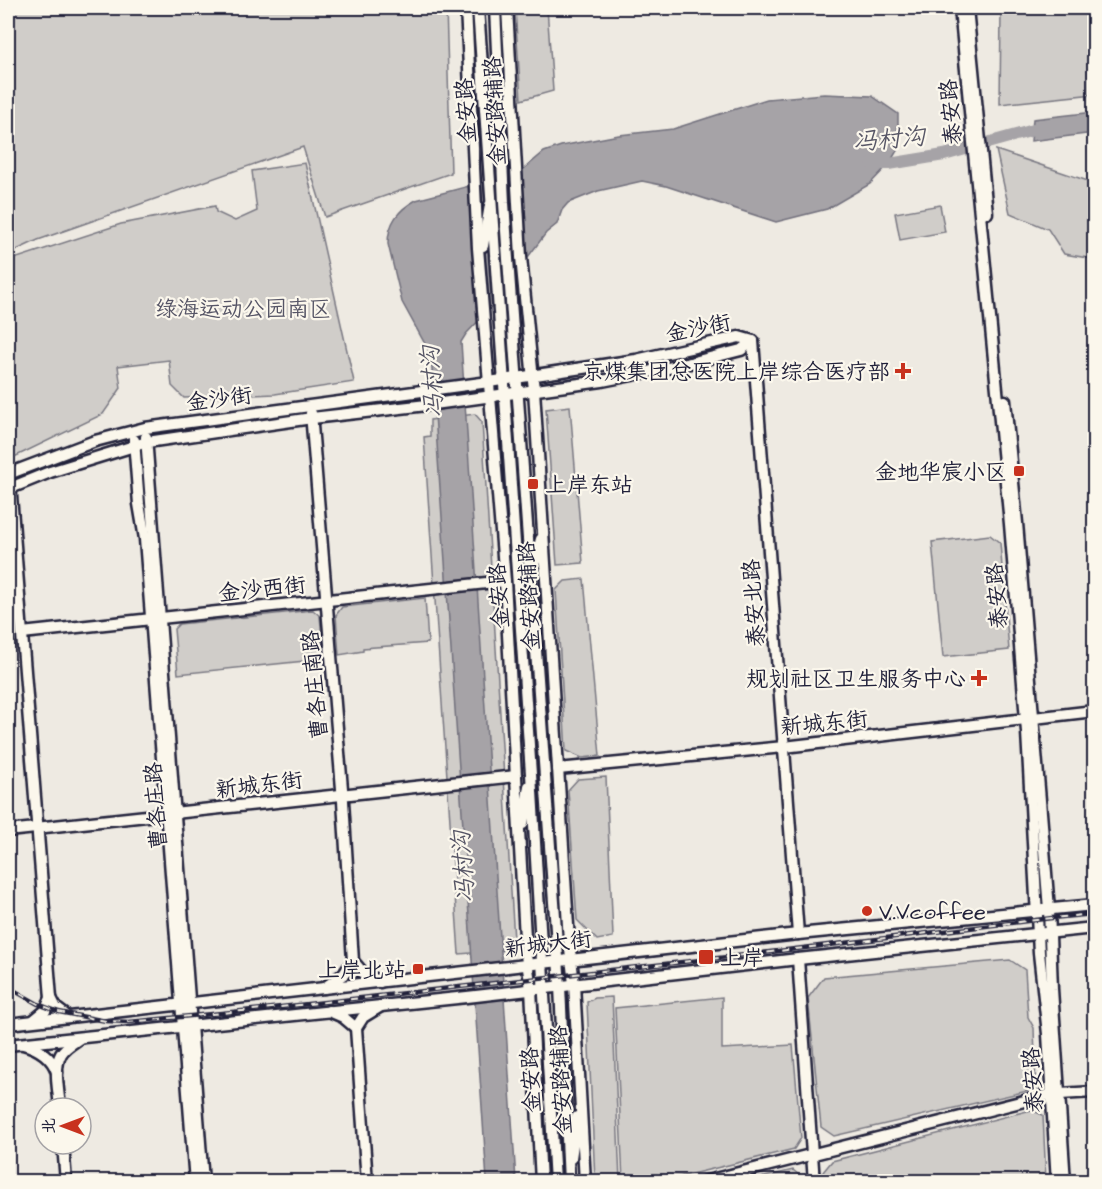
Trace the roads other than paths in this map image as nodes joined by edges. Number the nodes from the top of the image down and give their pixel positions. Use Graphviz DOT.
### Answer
graph roads {
  1 [pos="466,8"];
  2 [pos="478,8"];
  3 [pos="495,8"];
  4 [pos="507,8"];
  5 [pos="960,8"];
  6 [pos="967,8"];
  7 [pos="506,106"];
  8 [pos="479,117"];
  9 [pos="980,176"];
  10 [pos="491,199"];
  11 [pos="504,203"];
  12 [pos="521,257"];
  13 [pos="480,264"];
  14 [pos="753,341"];
  15 [pos="532,374"];
  16 [pos="517,377"];
  17 [pos="503,379"];
  18 [pos="484,382"];
  19 [pos="534,390"];
  20 [pos="519,392"];
  21 [pos="505,394"];
  22 [pos="485,397"];
  23 [pos="311,412"];
  24 [pos="145,428"];
  25 [pos="133,431"];
  26 [pos="147,442"];
  27 [pos="134,445"];
  28 [pos="8,474"];
  29 [pos="9,489"];
  30 [pos="543,531"];
  31 [pos="531,576"];
  32 [pos="505,581"];
  33 [pos="326,601"];
  34 [pos="156,619"];
  35 [pos="22,633"];
  36 [pos="1095,711"];
  37 [pos="1030,719"];
  38 [pos="784,747"];
  39 [pos="558,769"];
  40 [pos="531,774"];
  41 [pos="516,776"];
  42 [pos="342,794"];
  43 [pos="171,814"];
  44 [pos="38,827"];
  45 [pos="8,831"];
  46 [pos="520,845"];
  47 [pos="1095,905"];
  48 [pos="1049,909"];
  49 [pos="1037,911"];
  50 [pos="1095,928"];
  51 [pos="1050,933"];
  52 [pos="798,934"];
  53 [pos="1038,934"];
  54 [pos="798,959"];
  55 [pos="571,960"];
  56 [pos="353,961"];
  57 [pos="558,961"];
  58 [pos="541,964"];
  59 [pos="528,965"];
  60 [pos="380,982"];
  61 [pos="574,984"];
  62 [pos="560,986"];
  63 [pos="324,988"];
  64 [pos="545,988"];
  65 [pos="531,989"];
  66 [pos="51,998"];
  67 [pos="185,1004"];
  68 [pos="383,1005"];
  69 [pos="329,1011"];
  70 [pos="68,1017"];
  71 [pos="34,1020"];
  72 [pos="8,1024"];
  73 [pos="187,1027"];
  74 [pos="356,1028"];
  75 [pos="80,1038"];
  76 [pos="23,1044"];
  77 [pos="8,1045"];
  78 [pos="58,1072"];
  79 [pos="1095,1092"];
  80 [pos="1056,1094"];
  81 [pos="59,1096"];
  82 [pos="581,1096"];
  83 [pos="812,1155"];
  84 [pos="64,1156"];
  85 [pos="569,1176"];
  86 [pos="66,1182"];
  87 [pos="195,1182"];
  88 [pos="203,1182"];
  89 [pos="367,1182"];
  90 [pos="541,1182"];
  91 [pos="555,1182"];
  92 [pos="585,1182"];
  93 [pos="703,1182"];
  94 [pos="814,1182"];
  95 [pos="1058,1182"];
  96 [pos="1065,1182"];
  1 -- 8 [label="main road, 金安路辅路"];
  2 -- 8 [label="main road, 金安路"];
  3 -- 7 [label="main road, 金安路"];
  4 -- 7 [label="main road, 金安路辅路"];
  5 -- 9 [label="main road, 泰安路"];
  6 -- 9 [label="main road, 泰安路"];
  7 -- 11 [label="main road, 金安路"];
  7 -- 12 [label="main road, 金安路辅路"];
  8 -- 10 [label="main road, 金安路"];
  8 -- 13 [label="main road, 金安路辅路"];
  9 -- 37 [label="main road, 泰安路"];
  10 -- 13 [label="main road"];
  10 -- 17 [label="main road, 金安路"];
  11 -- 12 [label="main road"];
  11 -- 16 [label="main road, 金安路"];
  12 -- 15 [label="main road, 金安路辅路"];
  13 -- 18 [label="main road, 金安路辅路"];
  14 -- 15 [label="main road, 金沙街"];
  14 -- 19 [label="main road, 金沙街"];
  14 -- 38 [label="main road, 泰安北路"];
  15 -- 16 [label="main road, 金沙街"];
  15 -- 19 [label="main road, 金安路辅路"];
  16 -- 17 [label="main road, 金沙街"];
  16 -- 20 [label="main road, 金安路"];
  17 -- 18 [label="main road, 金沙街"];
  17 -- 21 [label="main road, 金安路"];
  18 -- 22 [label="main road, 金安路辅路"];
  18 -- 23 [label="main road, 金沙街"];
  19 -- 20 [label="main road, 金沙街"];
  19 -- 30 [label="main road, 金安路辅路"];
  20 -- 21 [label="main road, 金沙街"];
  20 -- 31 [label="main road, 金安路"];
  21 -- 22 [label="main road, 金沙街"];
  21 -- 40 [label="main road, 金安路"];
  22 -- 23 [label="main road, 金沙街"];
  22 -- 32 [label="main road, 金安路辅路"];
  23 -- 24 [label="main road, 金沙街"];
  23 -- 26 [label="main road, 金沙街"];
  23 -- 33 [label="main road, 曹各庄南路"];
  24 -- 25 [label="main road, 金沙街"];
  24 -- 26 [label="main road, 曹各庄路"];
  25 -- 27 [label="main road, 曹各庄路"];
  25 -- 28 [label="main road, 金沙街"];
  26 -- 27 [label="main road, 金沙街"];
  26 -- 34 [label="main road, 曹各庄路"];
  27 -- 29 [label="main road, 金沙街"];
  27 -- 34 [label="main road, 曹各庄路"];
  28 -- 29 [label="main road"];
  29 -- 35 [label="main road"];
  30 -- 31 [label="main road"];
  30 -- 39 [label="main road, 金安路辅路"];
  31 -- 57 [label="main road, 金安路"];
  32 -- 33 [label="main road, 金沙西街"];
  32 -- 41 [label="main road, 金安路辅路"];
  33 -- 34 [label="main road, 金沙西街"];
  33 -- 42 [label="main road, 曹各庄南路"];
  34 -- 35 [label="main road, 金沙西街"];
  34 -- 43 [label="main road, 曹各庄路"];
  35 -- 44 [label="main road"];
  36 -- 37 [label="main road, 新城东街"];
  37 -- 38 [label="main road, 新城东街"];
  37 -- 48 [label="main road, 泰安路"];
  37 -- 49 [label="main road, 泰安路"];
  38 -- 39 [label="main road, 新城东街"];
  38 -- 52 [label="main road, 泰安北路"];
  39 -- 55 [label="main road, 金安路辅路"];
  40 -- 46 [label="main road"];
  40 -- 58 [label="main road, 金安路"];
  41 -- 42 [label="main road, 新城东街"];
  41 -- 46 [label="main road, 金安路辅路"];
  42 -- 43 [label="main road, 新城东街"];
  42 -- 56 [label="main road, 曹各庄南路"];
  43 -- 44 [label="main road, 新城东街"];
  43 -- 67 [label="main road, 曹各庄路"];
  44 -- 45 [label="main road, 新城东街"];
  44 -- 66 [label="main road"];
  46 -- 59 [label="main road, 金安路辅路"];
  47 -- 48 [label="main road, 新城大街"];
  48 -- 49 [label="main road, 新城大街"];
  48 -- 51 [label="main road, 泰安路"];
  49 -- 52 [label="main road, 新城大街"];
  49 -- 53 [label="main road, 泰安路"];
  50 -- 51 [label="main road, 新城大街"];
  51 -- 53 [label="main road, 新城大街"];
  51 -- 80 [label="main road, 泰安路"];
  52 -- 55 [label="main road, 新城大街"];
  53 -- 54 [label="main road, 新城大街"];
  53 -- 80 [label="main road, 泰安路"];
  54 -- 61 [label="main road, 新城大街"];
  54 -- 83 [label="main road"];
  55 -- 57 [label="main road, 新城大街"];
  55 -- 61 [label="main road, 金安路辅路"];
  56 -- 60 [label="main road"];
  56 -- 63 [label="main road"];
  57 -- 58 [label="main road, 新城大街"];
  57 -- 62 [label="main road, 金安路"];
  58 -- 59 [label="main road, 新城大街"];
  58 -- 64 [label="main road, 金安路"];
  59 -- 60 [label="main road, 新城大街"];
  59 -- 65 [label="main road, 金安路辅路"];
  60 -- 63 [label="main road, 新城大街"];
  61 -- 62 [label="main road, 新城大街"];
  61 -- 82 [label="main road, 金安路辅路"];
  62 -- 64 [label="main road, 新城大街"];
  62 -- 85 [label="main road, 金安路"];
  63 -- 67 [label="main road, 新城大街"];
  64 -- 65 [label="main road, 新城大街"];
  64 -- 91 [label="main road, 金安路"];
  65 -- 68 [label="main road, 新城大街"];
  65 -- 90 [label="main road, 金安路辅路"];
  66 -- 70 [label="main road"];
  66 -- 71 [label="main road"];
  67 -- 70 [label="main road, 新城大街"];
  67 -- 73 [label="main road, 曹各庄路"];
  68 -- 69 [label="main road, 新城大街"];
  68 -- 74 [label="main road"];
  69 -- 73 [label="main road, 新城大街"];
  69 -- 74 [label="main road"];
  70 -- 71 [label="main road, 新城大街"];
  71 -- 72 [label="main road, 新城大街"];
  73 -- 75 [label="main road, 新城大街"];
  73 -- 87 [label="main road, 曹各庄路"];
  73 -- 88 [label="main road, 曹各庄路"];
  74 -- 89 [label="main road"];
  75 -- 76 [label="main road, 新城大街"];
  75 -- 78 [label="main road"];
  76 -- 77 [label="main road, 新城大街"];
  76 -- 78 [label="main road"];
  78 -- 81 [label="main road"];
  79 -- 80 [label="main road"];
  80 -- 83 [label="main road"];
  80 -- 95 [label="main road, 泰安路"];
  80 -- 96 [label="main road, 泰安路"];
  82 -- 85 [label="main road"];
  82 -- 92 [label="main road, 金安路辅路"];
  83 -- 93 [label="main road"];
  83 -- 94 [label="main road"];
  84 -- 86 [label="main road"];
}
